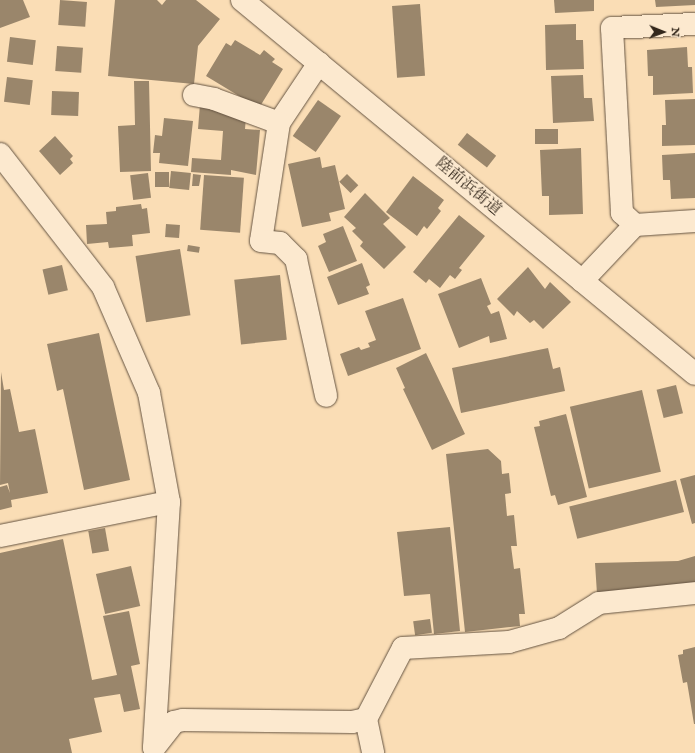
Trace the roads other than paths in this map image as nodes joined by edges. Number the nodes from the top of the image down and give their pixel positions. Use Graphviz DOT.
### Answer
graph roads {
  1 [pos="242,0"];
  2 [pos="695,24"];
  3 [pos="319,62"];
  4 [pos="194,95"];
  5 [pos="279,123"];
  6 [pos="0,154"];
  7 [pos="695,221"];
  8 [pos="635,225"];
  9 [pos="582,281"];
  10 [pos="695,374"];
  11 [pos="326,396"];
  12 [pos="169,502"];
  13 [pos="0,536"];
  14 [pos="695,593"];
  15 [pos="366,719"];
  16 [pos="156,751"];
  17 [pos="373,753"];
  1 -- 3 [label="street, 陸前浜街道"];
  2 -- 8 [label="street"];
  3 -- 5 [label="street"];
  3 -- 9 [label="street, 陸前浜街道"];
  4 -- 5 [label="street"];
  5 -- 11 [label="street"];
  6 -- 12 [label="street"];
  7 -- 8 [label="street"];
  8 -- 9 [label="street"];
  9 -- 10 [label="street, 陸前浜街道"];
  12 -- 13 [label="street"];
  12 -- 16 [label="street"];
  14 -- 15 [label="street"];
  15 -- 16 [label="street"];
  15 -- 17 [label="street"];
}
